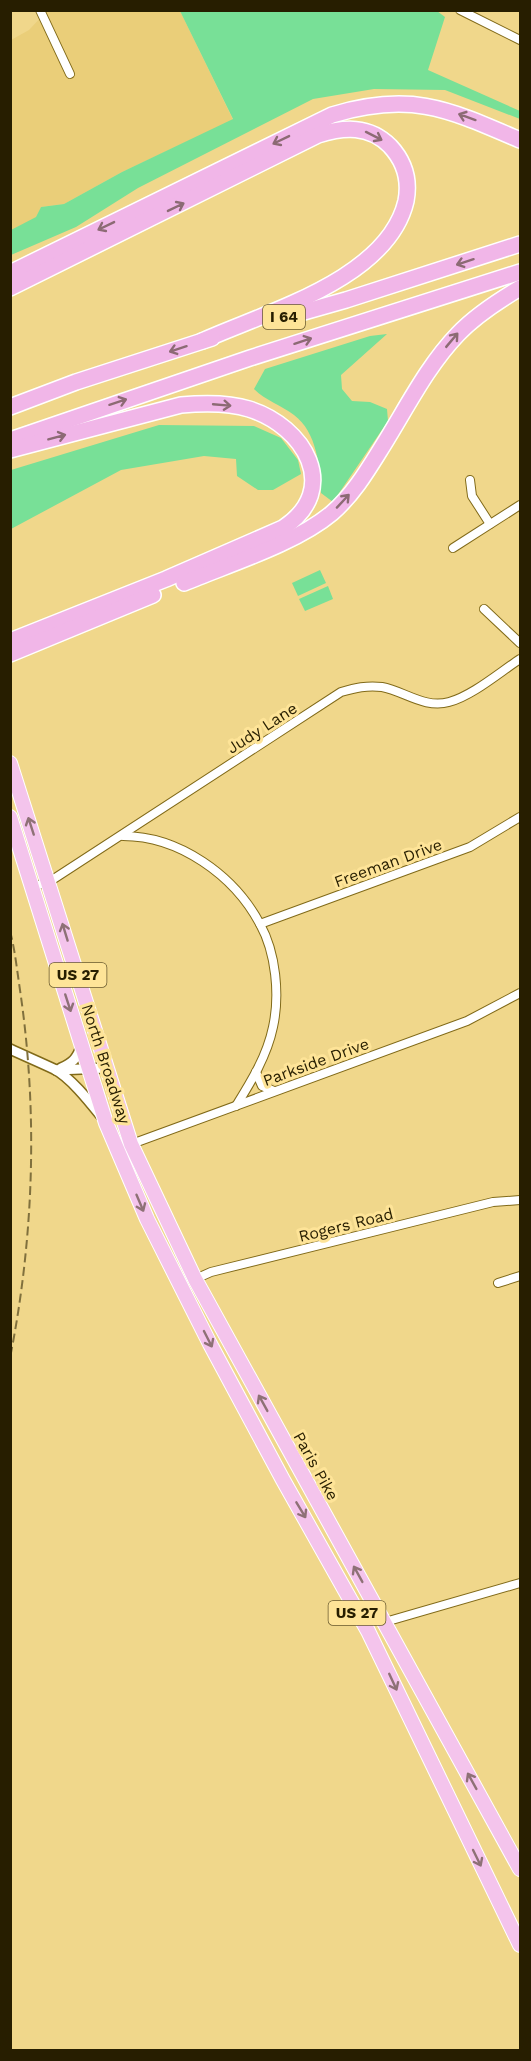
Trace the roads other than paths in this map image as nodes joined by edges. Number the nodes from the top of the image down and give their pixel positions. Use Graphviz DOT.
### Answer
graph roads {
  1 [pos="40,10"];
  2 [pos="460,10"];
  3 [pos="520,39"];
  4 [pos="70,74"];
  5 [pos="520,140"];
  6 [pos="520,244"];
  7 [pos="520,272"];
  8 [pos="10,273"];
  9 [pos="10,288"];
  10 [pos="520,288"];
  11 [pos="202,341"];
  12 [pos="10,407"];
  13 [pos="10,440"];
  14 [pos="10,450"];
  15 [pos="470,480"];
  16 [pos="520,505"];
  17 [pos="490,524"];
  18 [pos="453,548"];
  19 [pos="484,609"];
  20 [pos="10,641"];
  21 [pos="520,643"];
  22 [pos="10,654"];
  23 [pos="520,659"];
  24 [pos="10,763"];
  25 [pos="10,817"];
  26 [pos="520,817"];
  27 [pos="122,836"];
  28 [pos="50,882"];
  29 [pos="31,887"];
  30 [pos="260,924"];
  31 [pos="520,993"];
  32 [pos="82,1046"];
  33 [pos="10,1049"];
  34 [pos="106,1068"];
  35 [pos="56,1070"];
  36 [pos="256,1072"];
  37 [pos="90,1073"];
  38 [pos="68,1081"];
  39 [pos="276,1091"];
  40 [pos="235,1106"];
  41 [pos="106,1123"];
  42 [pos="131,1144"];
  43 [pos="118,1149"];
  44 [pos="520,1200"];
  45 [pos="520,1276"];
  46 [pos="195,1279"];
  47 [pos="498,1283"];
  48 [pos="181,1287"];
  49 [pos="520,1583"];
  50 [pos="385,1622"];
  51 [pos="368,1631"];
  52 [pos="520,1869"];
  53 [pos="520,1945"];
  1 -- 4 [label="street"];
  2 -- 3 [label="street"];
  5 -- 8 [label="highway, one-way"];
  6 -- 11 [label="highway, I 64, one-way"];
  13 -- 7 [label="highway, I 64, one-way"];
  9 -- 11 [label="highway, one-way"];
  22 -- 10 [label="highway, one-way"];
  11 -- 12 [label="highway, I 64, one-way"];
  14 -- 20 [label="highway, one-way"];
  15 -- 17 [label="street"];
  16 -- 17 [label="street"];
  17 -- 18 [label="street"];
  19 -- 21 [label="street"];
  23 -- 27 [label="street, Judy Lane"];
  28 -- 24 [label="highway, North Broadway / US 27, one-way"];
  25 -- 29 [label="highway, North Broadway / US 27"];
  26 -- 30 [label="street, Freeman Drive"];
  27 -- 28 [label="street, Judy Lane"];
  27 -- 30 [label="street"];
  28 -- 29 [label="street, Judy Lane"];
  34 -- 28 [label="highway, North Broadway / US 27, one-way"];
  29 -- 32 [label="highway, North Broadway / US 27, one-way"];
  30 -- 36 [label="street"];
  31 -- 39 [label="street, Parkside Drive"];
  32 -- 35 [label="street"];
  32 -- 37 [label="highway, North Broadway / US 27"];
  33 -- 35 [label="street"];
  34 -- 37 [label="street"];
  34 -- 42 [label="highway, Paris Pike / US 27"];
  35 -- 37 [label="street"];
  35 -- 38 [label="street"];
  36 -- 39 [label="street"];
  36 -- 40 [label="street"];
  37 -- 38 [label="street"];
  37 -- 41 [label="highway, North Broadway / US 27"];
  38 -- 41 [label="street"];
  39 -- 40 [label="street, Parkside Drive"];
  40 -- 42 [label="street, Parkside Drive"];
  41 -- 43 [label="highway, North Broadway / US 27"];
  42 -- 43 [label="street, Parkside Drive"];
  42 -- 46 [label="highway, Paris Pike / US 27"];
  43 -- 48 [label="highway, Paris Pike / US 27, one-way"];
  44 -- 46 [label="street, Rogers Road"];
  45 -- 47 [label="street"];
  46 -- 48 [label="street, Rogers Road"];
  50 -- 46 [label="highway, Paris Pike / US 27, one-way"];
  48 -- 51 [label="highway, Paris Pike / US 27, one-way"];
  49 -- 50 [label="street"];
  50 -- 51 [label="highway"];
  52 -- 50 [label="highway, Paris Pike / US 27, one-way"];
  51 -- 53 [label="highway, Paris Pike / US 27, one-way"];
}
